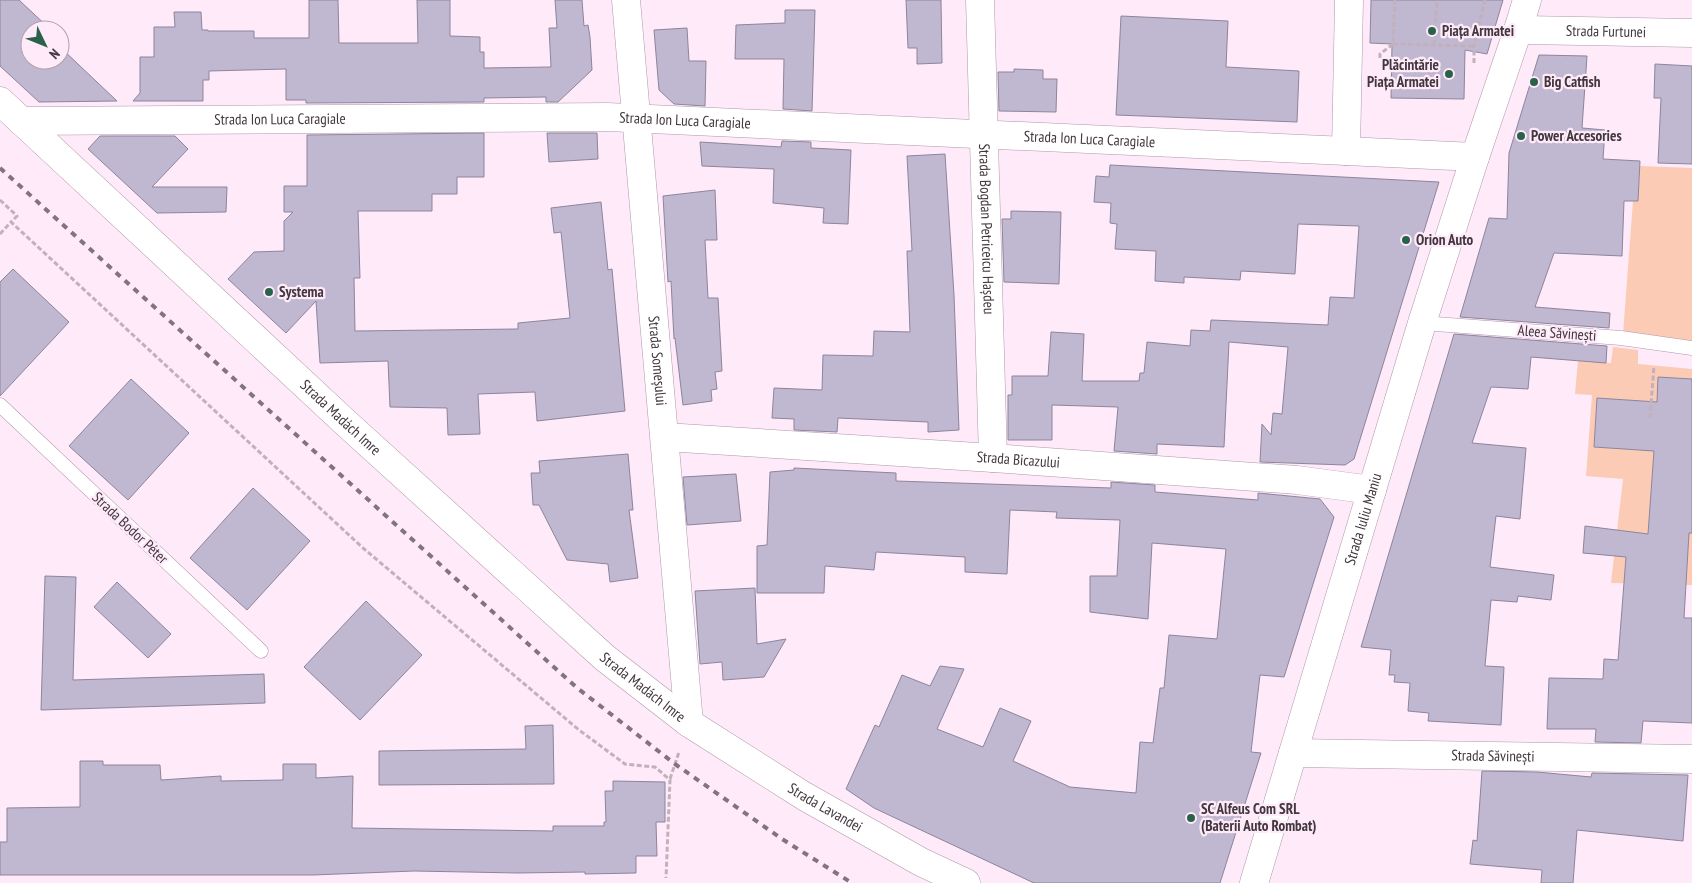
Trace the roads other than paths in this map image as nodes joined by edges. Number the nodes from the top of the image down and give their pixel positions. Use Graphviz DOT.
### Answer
graph roads {
  1 [pos="626,0"];
  2 [pos="980,0"];
  3 [pos="1349,0"];
  4 [pos="1527,0"];
  5 [pos="1518,30"];
  6 [pos="1692,33"];
  7 [pos="0,101"];
  8 [pos="636,119"];
  9 [pos="22,121"];
  10 [pos="984,134"];
  11 [pos="1346,150"];
  12 [pos="1475,157"];
  13 [pos="1422,323"];
  14 [pos="1692,348"];
  15 [pos="0,405"];
  16 [pos="665,437"];
  17 [pos="993,458"];
  18 [pos="1372,490"];
  19 [pos="261,651"];
  20 [pos="689,723"];
  21 [pos="1293,753"];
  22 [pos="1692,759"];
  23 [pos="966,883"];
  24 [pos="1254,883"];
  1 -- 8 [label="street, Strada Someșului"];
  2 -- 10 [label="street, Strada Bogdan Petriceicu Hașdeu"];
  3 -- 11 [label="street"];
  4 -- 5 [label="street"];
  5 -- 6 [label="street, Strada Furtunei"];
  5 -- 12 [label="street"];
  7 -- 9 [label="street, Strada Madách Imre"];
  8 -- 9 [label="street, Strada Ion Luca Caragiale"];
  8 -- 10 [label="street, Strada Ion Luca Caragiale"];
  8 -- 16 [label="street, Strada Someșului"];
  9 -- 20 [label="street, Strada Madách Imre"];
  10 -- 11 [label="street, Strada Ion Luca Caragiale"];
  10 -- 17 [label="street, Strada Bogdan Petriceicu Hașdeu"];
  11 -- 12 [label="street"];
  12 -- 13 [label="street, Strada Iuliu Maniu"];
  13 -- 14 [label="lane, Aleea Săvinești"];
  13 -- 18 [label="street, Strada Iuliu Maniu"];
  15 -- 19 [label="lane, Strada Bodor Péter"];
  16 -- 17 [label="street, Strada Bicazului"];
  16 -- 20 [label="street, Strada Someșului"];
  17 -- 18 [label="street, Strada Bicazului"];
  18 -- 21 [label="street, Strada Iuliu Maniu"];
  20 -- 23 [label="street, Strada Lavandei"];
  21 -- 22 [label="street, Strada Săvinești"];
  21 -- 24 [label="street, Strada Iuliu Maniu"];
}
